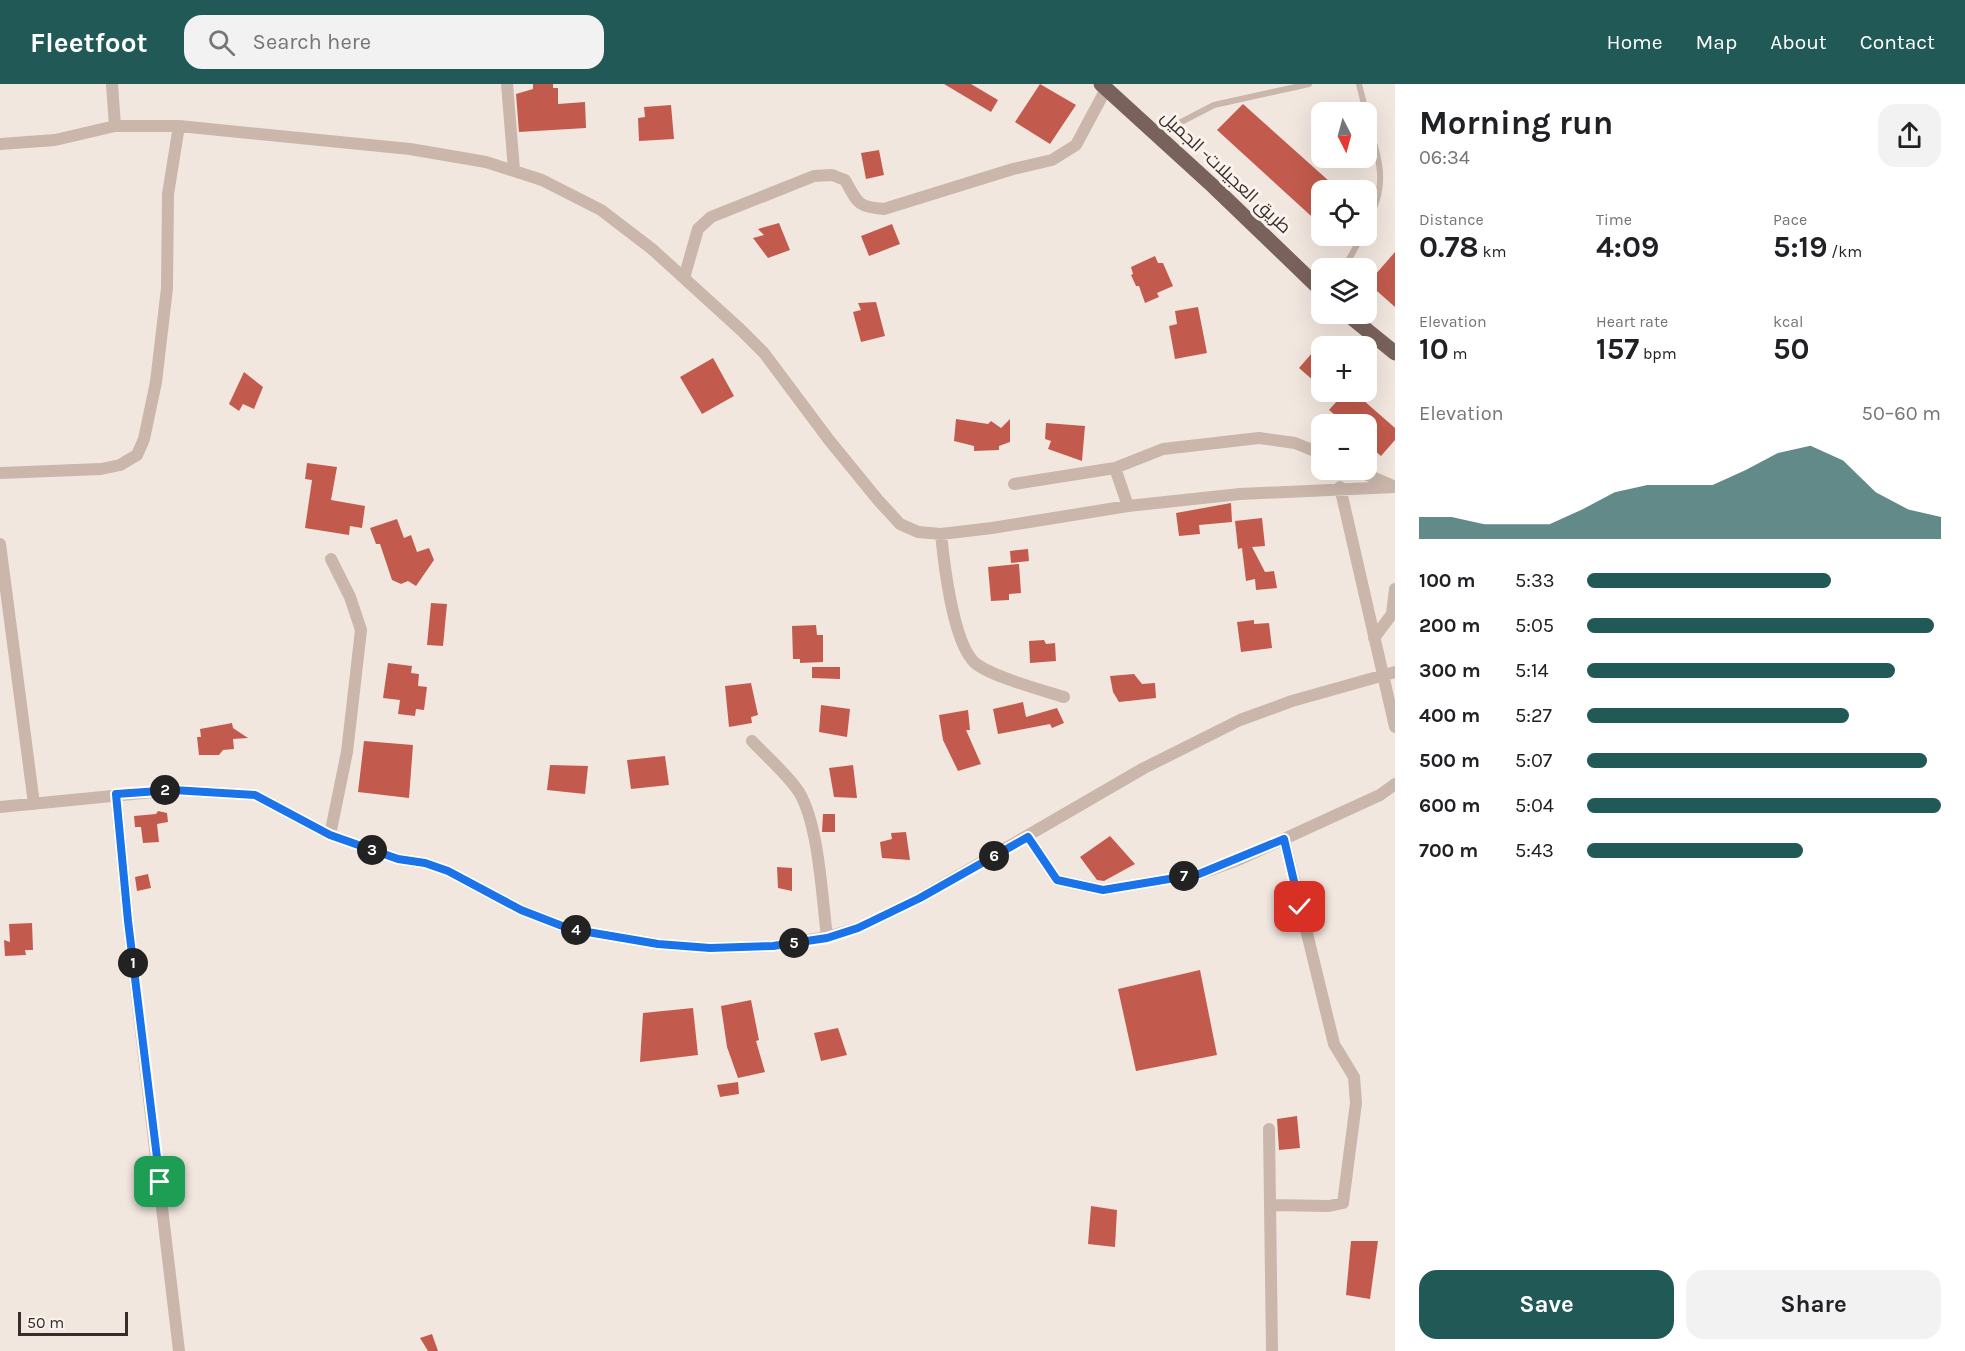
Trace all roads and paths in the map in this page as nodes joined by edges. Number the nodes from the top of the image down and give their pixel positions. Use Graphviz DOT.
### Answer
graph roads {
  1 [pos="112,84"];
  2 [pos="507,84"];
  3 [pos="1309,84"];
  4 [pos="1359,84"];
  5 [pos="1104,87"];
  6 [pos="1363,102"];
  7 [pos="115,126"];
  8 [pos="179,126"];
  9 [pos="1158,134"];
  10 [pos="0,144"];
  11 [pos="1377,155"];
  12 [pos="514,170"];
  13 [pos="1377,200"];
  14 [pos="684,278"];
  15 [pos="1311,280"];
  16 [pos="1359,324"];
  17 [pos="1395,353"];
  18 [pos="1311,450"];
  19 [pos="1115,468"];
  20 [pos="0,473"];
  21 [pos="1377,479"];
  22 [pos="1014,484"];
  23 [pos="1340,487"];
  24 [pos="1128,506"];
  25 [pos="941,534"];
  26 [pos="0,544"];
  27 [pos="332,559"];
  28 [pos="1395,589"];
  29 [pos="1374,638"];
  30 [pos="1389,673"];
  31 [pos="1064,697"];
  32 [pos="1395,727"];
  33 [pos="752,741"];
  34 [pos="1395,784"];
  35 [pos="116,794"];
  36 [pos="34,804"];
  37 [pos="0,807"];
  38 [pos="330,835"];
  39 [pos="1028,837"];
  40 [pos="1284,839"];
  41 [pos="827,938"];
  42 [pos="1269,1129"];
  43 [pos="1270,1204"];
  44 [pos="179,1351"];
  45 [pos="1272,1351"];
  1 -- 7 [label="street"];
  2 -- 12 [label="street"];
  3 -- 9 [label="lane"];
  4 -- 6 [label="lane"];
  5 -- 9 [label="main road, طريق العجيلات- الجميل"];
  5 -- 14 [label="street"];
  7 -- 8 [label="street"];
  7 -- 10 [label="street"];
  8 -- 12 [label="street"];
  8 -- 20 [label="street"];
  9 -- 15 [label="main road, طريق العجيلات- الجميل"];
  11 -- 13 [label="lane"];
  12 -- 14 [label="street"];
  14 -- 25 [label="street"];
  16 -- 17 [label="main road"];
  18 -- 19 [label="street"];
  19 -- 22 [label="street"];
  19 -- 24 [label="street"];
  21 -- 23 [label="street"];
  23 -- 24 [label="street"];
  23 -- 29 [label="street"];
  24 -- 25 [label="street"];
  25 -- 31 [label="street"];
  26 -- 36 [label="street"];
  27 -- 38 [label="street"];
  28 -- 29 [label="street"];
  29 -- 30 [label="street"];
  30 -- 32 [label="street"];
  30 -- 39 [label="street"];
  33 -- 41 [label="street"];
  34 -- 40 [label="street"];
  35 -- 36 [label="street"];
  35 -- 38 [label="street"];
  35 -- 44 [label="street"];
  36 -- 37 [label="street"];
  38 -- 41 [label="street"];
  39 -- 40 [label="street"];
  39 -- 41 [label="street"];
  40 -- 43 [label="street"];
  42 -- 43 [label="street"];
  43 -- 45 [label="street"];
}
